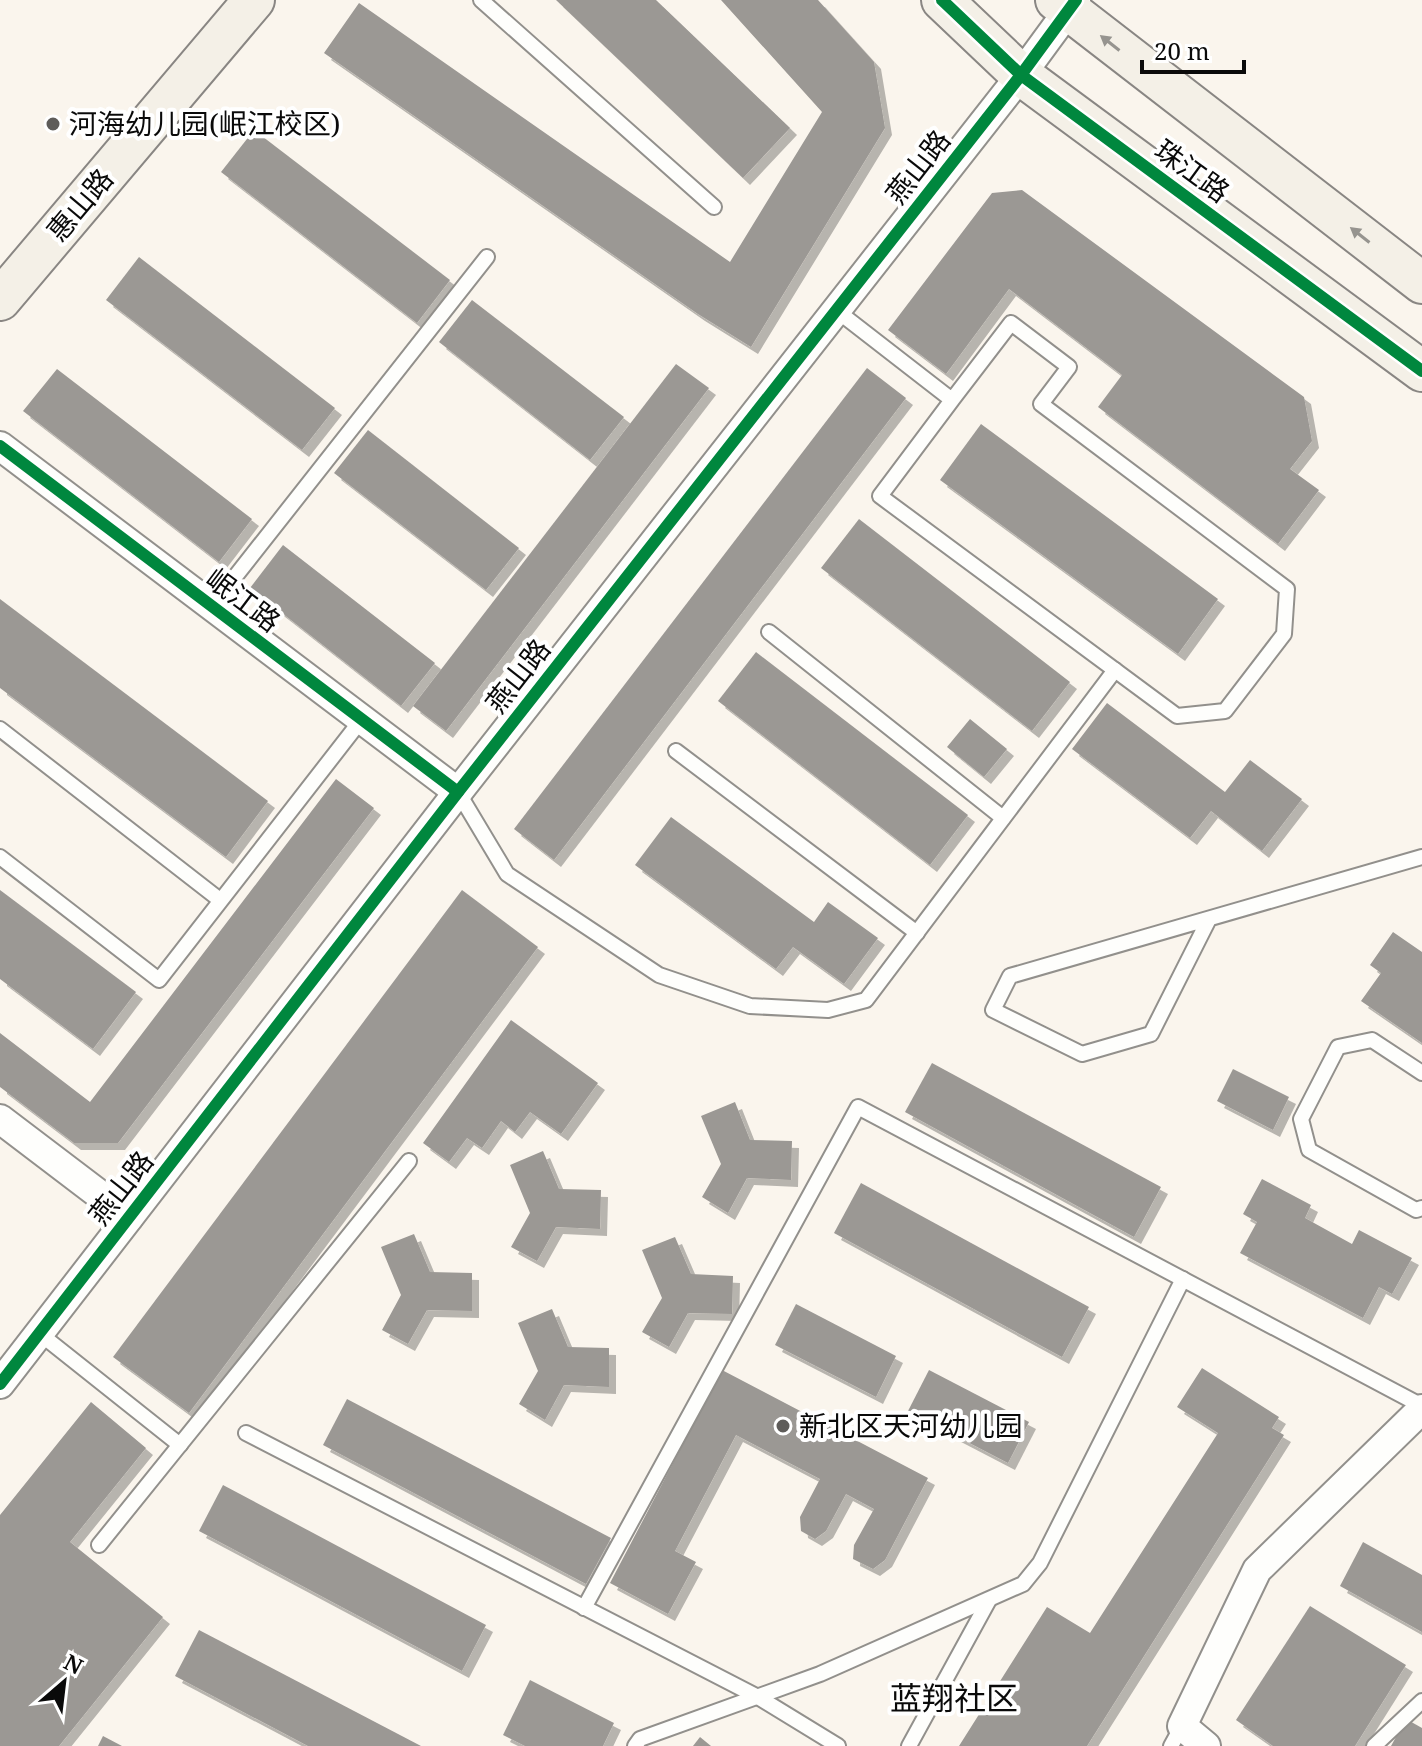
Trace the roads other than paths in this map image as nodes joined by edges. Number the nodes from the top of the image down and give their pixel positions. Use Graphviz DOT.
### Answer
graph roads {
  1 [pos="254,0"];
  2 [pos="481,0"];
  3 [pos="942,0"];
  4 [pos="1067,3"];
  5 [pos="1021,75"];
  6 [pos="714,207"];
  7 [pos="487,257"];
  8 [pos="1422,283"];
  9 [pos="0,300"];
  10 [pos="836,310"];
  11 [pos="1422,371"];
  12 [pos="952,400"];
  13 [pos="0,446"];
  14 [pos="212,606"];
  15 [pos="769,632"];
  16 [pos="1115,670"];
  17 [pos="362,719"];
  18 [pos="0,729"];
  19 [pos="676,751"];
  20 [pos="458,792"];
  21 [pos="1003,818"];
  22 [pos="0,857"];
  23 [pos="1422,857"];
  24 [pos="220,900"];
  25 [pos="1209,919"];
  26 [pos="917,933"];
  27 [pos="1422,1073"];
  28 [pos="0,1119"];
  29 [pos="409,1161"];
  30 [pos="1422,1208"];
  31 [pos="129,1217"];
  32 [pos="1183,1279"];
  33 [pos="39,1333"];
  34 [pos="0,1384"];
  35 [pos="1422,1407"];
  36 [pos="246,1433"];
  37 [pos="180,1445"];
  38 [pos="99,1545"];
  39 [pos="989,1599"];
  40 [pos="584,1608"];
  41 [pos="758,1697"];
  42 [pos="1422,1701"];
  43 [pos="1176,1736"];
  44 [pos="635,1746"];
  45 [pos="838,1746"];
  46 [pos="909,1746"];
  47 [pos="1206,1746"];
  48 [pos="1374,1746"];
  1 -- 9 [label="street, 惠山路"];
  2 -- 6 [label="lane"];
  3 -- 5 [label="street, 珠江路"];
  4 -- 5 [label="street, 燕山路"];
  8 -- 4 [label="street, 珠江路, one-way"];
  5 -- 10 [label="street, 燕山路"];
  5 -- 11 [label="street, 珠江路"];
  7 -- 14 [label="lane"];
  10 -- 12 [label="lane"];
  10 -- 20 [label="street, 燕山路"];
  12 -- 16 [label="lane"];
  12 -- 16 [label="lane"];
  13 -- 14 [label="street, 岷江路"];
  14 -- 17 [label="street, 岷江路"];
  15 -- 21 [label="lane"];
  16 -- 21 [label="lane"];
  17 -- 20 [label="street, 岷江路"];
  17 -- 24 [label="lane"];
  18 -- 24 [label="lane"];
  19 -- 26 [label="lane"];
  20 -- 26 [label="lane"];
  20 -- 31 [label="street, 燕山路"];
  21 -- 26 [label="lane"];
  22 -- 24 [label="lane"];
  23 -- 25 [label="lane"];
  25 -- 25 [label="lane"];
  27 -- 30 [label="lane"];
  28 -- 31 [label="street"];
  29 -- 37 [label="lane"];
  31 -- 33 [label="street, 燕山路"];
  32 -- 35 [label="lane"];
  32 -- 39 [label="lane"];
  32 -- 40 [label="lane"];
  33 -- 34 [label="street, 燕山路"];
  33 -- 37 [label="lane"];
  35 -- 43 [label="street"];
  36 -- 40 [label="lane"];
  37 -- 38 [label="lane"];
  39 -- 41 [label="lane"];
  39 -- 46 [label="lane"];
  40 -- 41 [label="lane"];
  41 -- 44 [label="lane"];
  41 -- 45 [label="lane"];
  42 -- 48 [label="lane"];
  43 -- 47 [label="street"];
}
